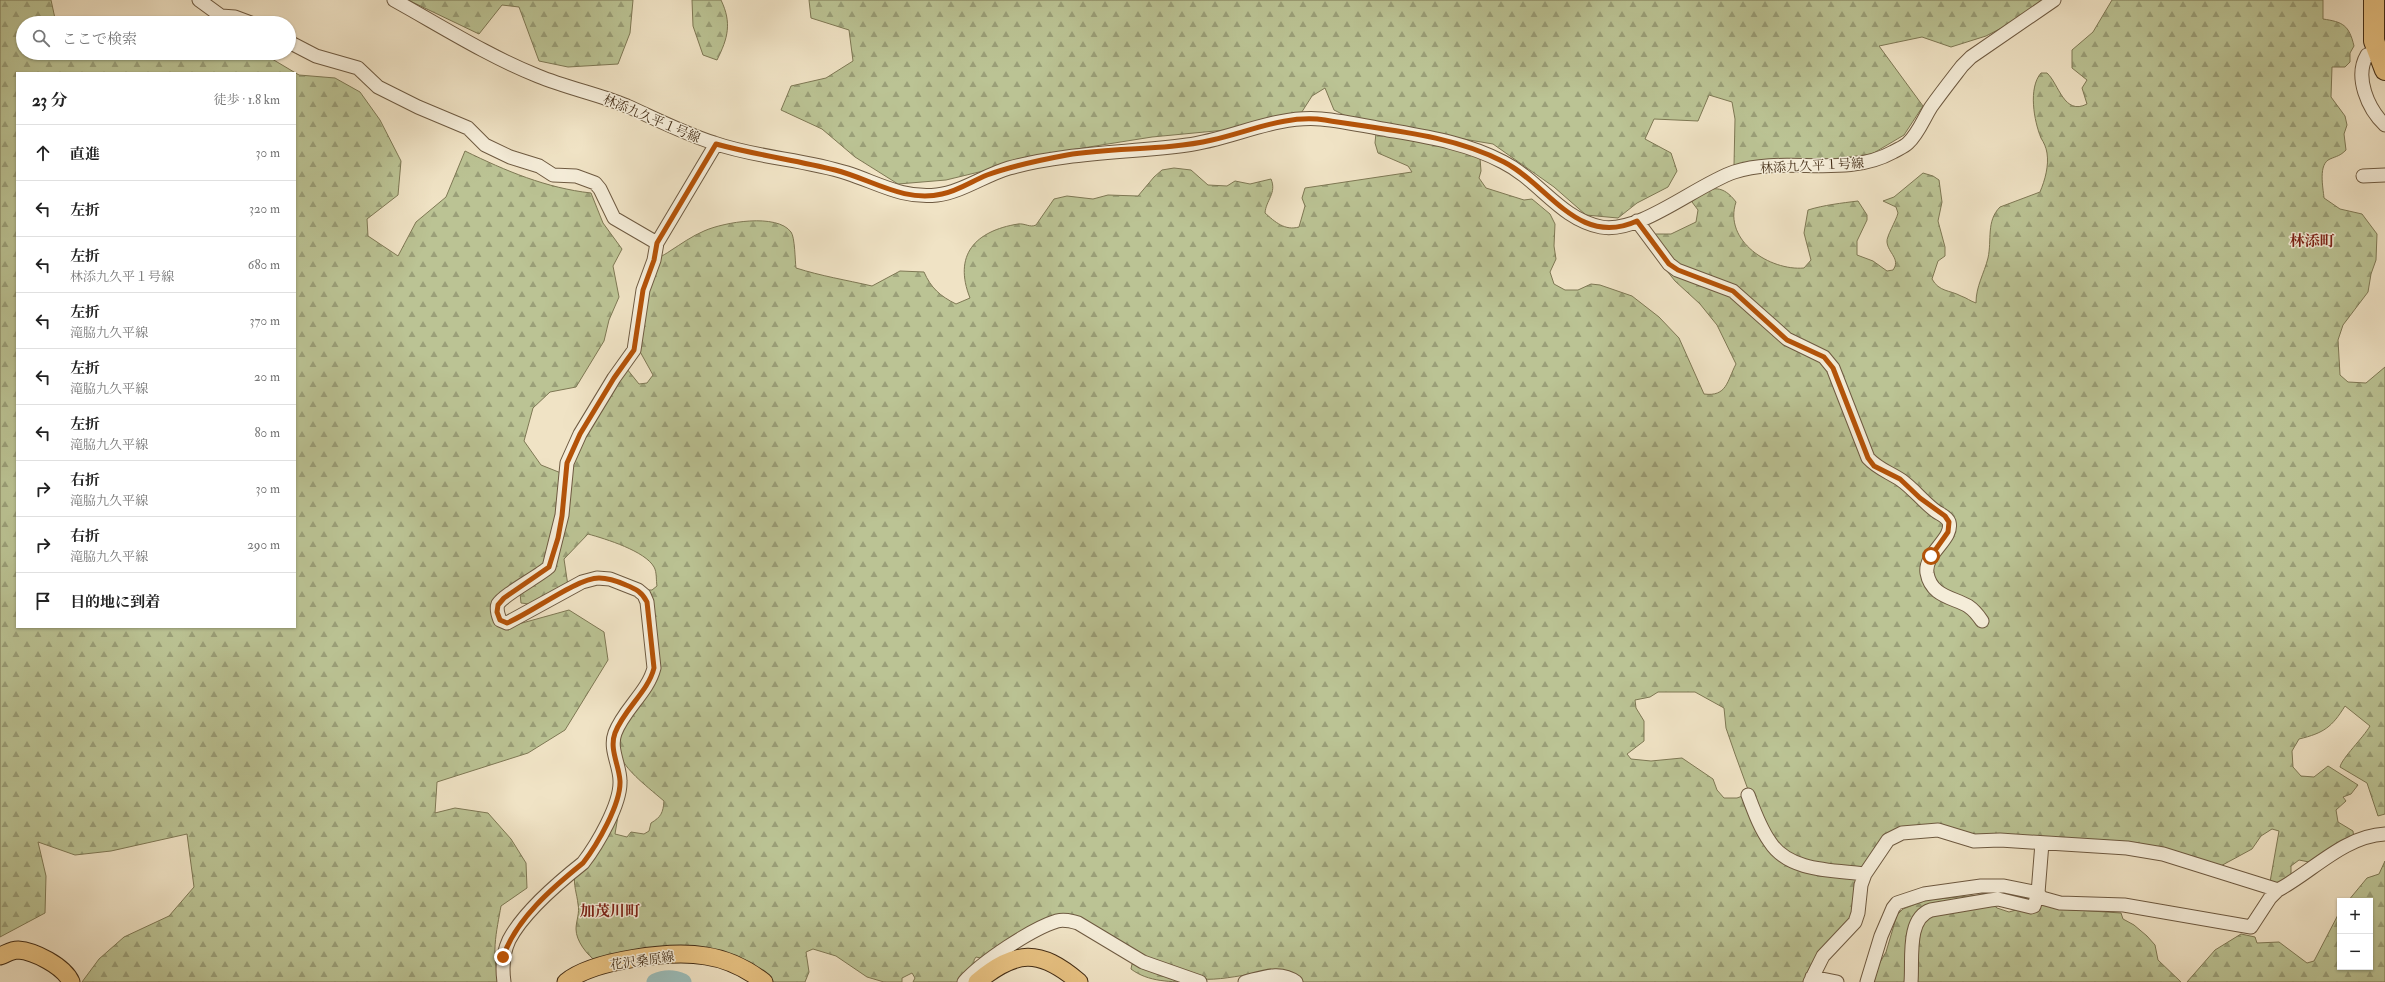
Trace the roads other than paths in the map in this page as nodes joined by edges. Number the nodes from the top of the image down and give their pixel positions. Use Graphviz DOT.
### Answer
graph roads {
  1 [pos="200,0"];
  2 [pos="394,0"];
  3 [pos="2054,0"];
  4 [pos="2374,0"];
  5 [pos="221,16"];
  6 [pos="296,46"];
  7 [pos="2376,52"];
  8 [pos="2385,70"];
  9 [pos="2385,125"];
  10 [pos="716,144"];
  11 [pos="2385,175"];
  12 [pos="2363,176"];
  13 [pos="1637,221"];
  14 [pos="657,243"];
  15 [pos="1982,621"];
  16 [pos="1748,795"];
  17 [pos="2385,834"];
  18 [pos="2042,843"];
  19 [pos="1865,874"];
  20 [pos="2278,890"];
  21 [pos="2038,894"];
  22 [pos="3,952"];
  23 [pos="1811,980"];
  24 [pos="70,982"];
  25 [pos="504,982"];
  26 [pos="566,982"];
  27 [pos="764,982"];
  28 [pos="964,982"];
  29 [pos="977,982"];
  30 [pos="1079,982"];
  31 [pos="1200,982"];
  32 [pos="1245,982"];
  33 [pos="1296,982"];
  34 [pos="1836,982"];
  35 [pos="1867,982"];
  36 [pos="1911,982"];
  1 -- 5 [label="street"];
  2 -- 10 [label="street, 林添九久平１号線"];
  3 -- 13 [label="street, 林添九久平１号線"];
  4 -- 7 [label="highway"];
  6 -- 14 [label="street"];
  7 -- 8 [label="highway"];
  7 -- 9 [label="street"];
  10 -- 13 [label="street, 林添九久平１号線"];
  10 -- 14 [label="street"];
  11 -- 12 [label="street"];
  13 -- 15 [label="street"];
  14 -- 25 [label="street"];
  16 -- 19 [label="street"];
  17 -- 20 [label="street"];
  18 -- 19 [label="street"];
  18 -- 20 [label="street"];
  18 -- 21 [label="street"];
  19 -- 23 [label="street"];
  20 -- 21 [label="street"];
  21 -- 35 [label="street"];
  21 -- 36 [label="street"];
  22 -- 24 [label="main road"];
  23 -- 34 [label="street"];
  26 -- 27 [label="main road, 花沢桑原線"];
  28 -- 31 [label="street"];
  29 -- 30 [label="main road"];
  32 -- 33 [label="street"];
}
